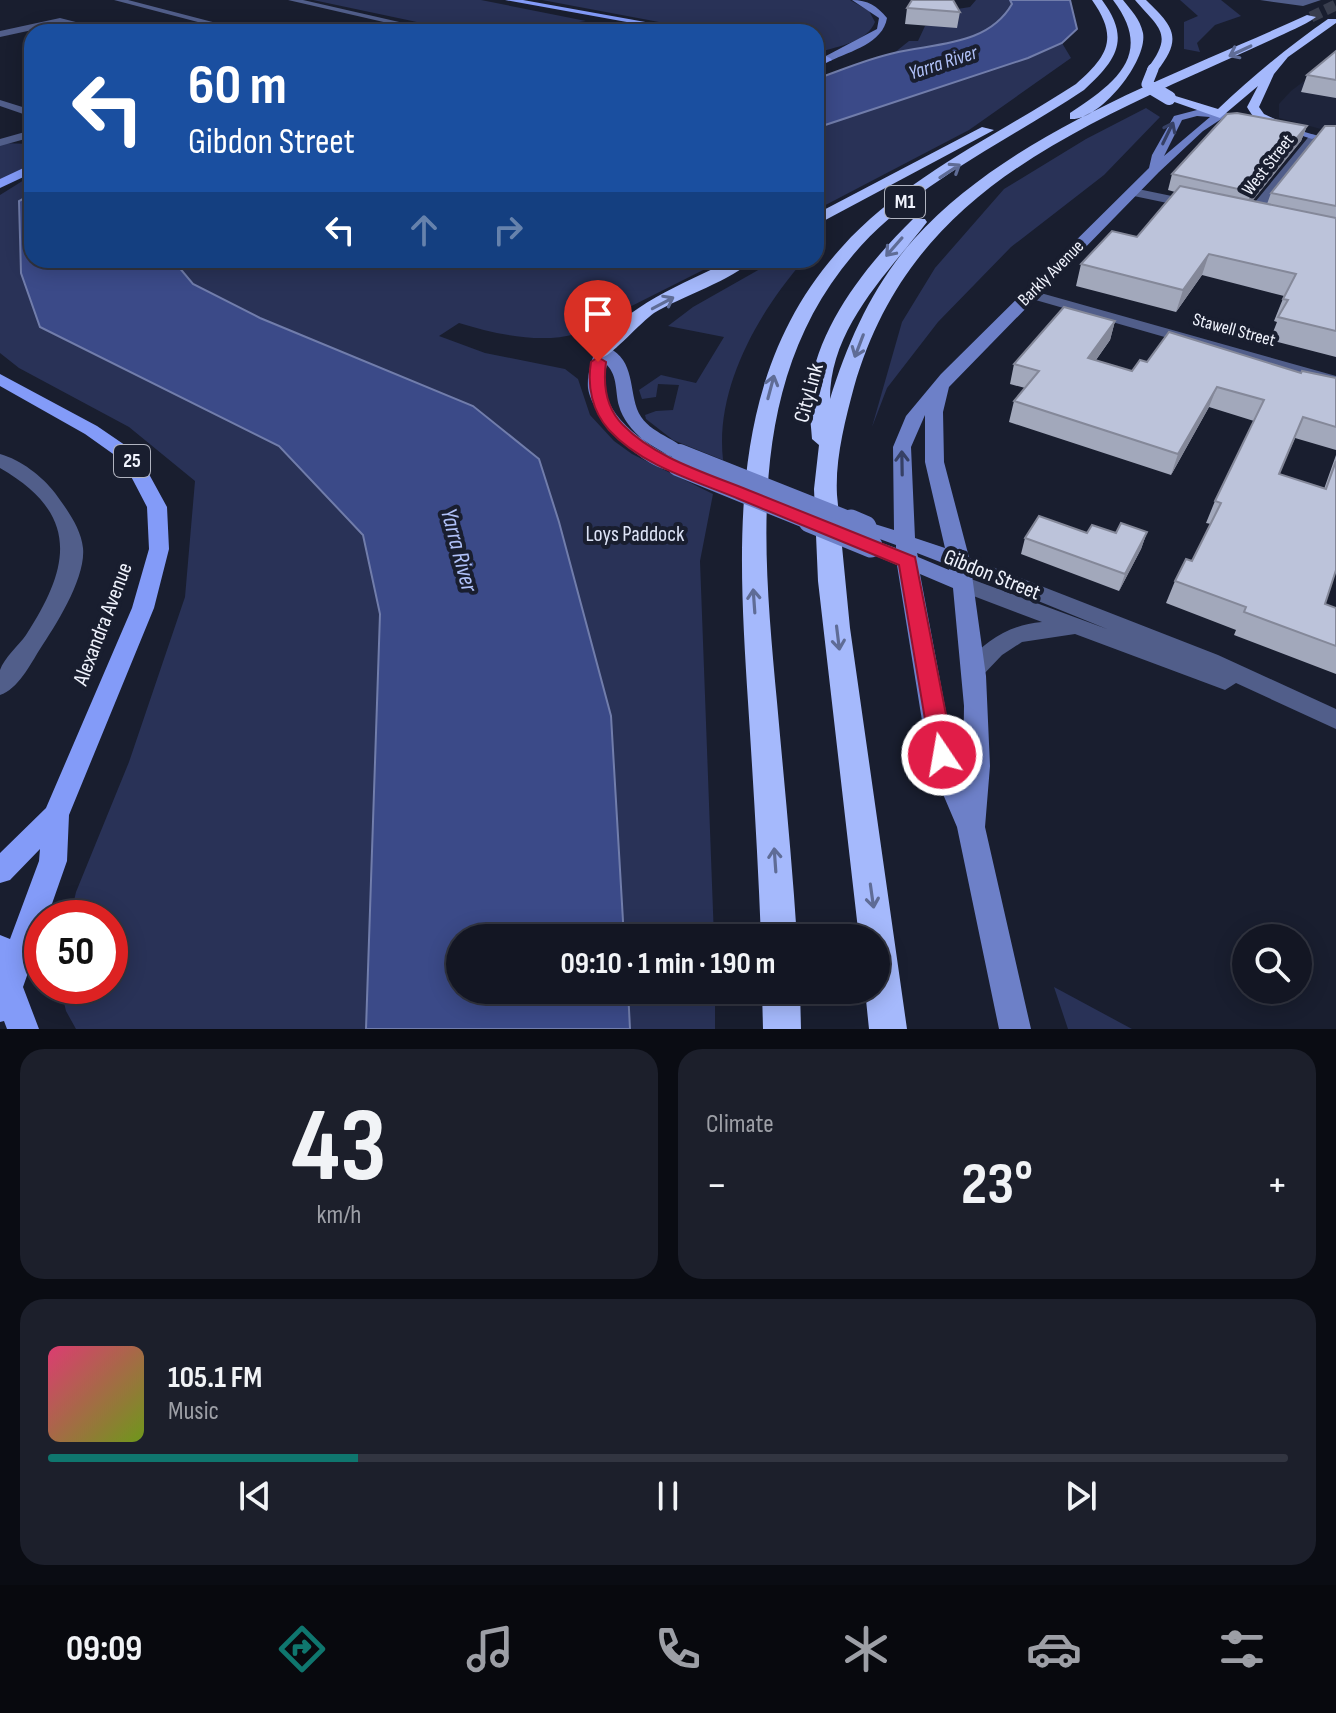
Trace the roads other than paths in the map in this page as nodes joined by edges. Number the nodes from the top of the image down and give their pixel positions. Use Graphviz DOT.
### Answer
graph roads {
  1 [pos="118,0"];
  2 [pos="292,0"];
  3 [pos="509,0"];
  4 [pos="856,0"];
  5 [pos="1118,0"];
  6 [pos="1140,0"];
  7 [pos="1264,0"];
  8 [pos="1317,0"];
  9 [pos="1098,1"];
  10 [pos="1311,17"];
  11 [pos="1332,21"];
  12 [pos="46,24"];
  13 [pos="74,24"];
  14 [pos="215,24"];
  15 [pos="402,24"];
  16 [pos="650,24"];
  17 [pos="24,29"];
  18 [pos="0,34"];
  19 [pos="824,55"];
  20 [pos="1270,72"];
  21 [pos="1093,75"];
  22 [pos="1172,99"];
  23 [pos="0,103"];
  24 [pos="24,111"];
  25 [pos="1197,113"];
  26 [pos="1220,114"];
  27 [pos="1240,121"];
  28 [pos="1272,123"];
  29 [pos="1210,124"];
  30 [pos="24,136"];
  31 [pos="1317,137"];
  32 [pos="0,143"];
  33 [pos="1155,169"];
  34 [pos="24,172"];
  35 [pos="0,184"];
  36 [pos="1133,192"];
  37 [pos="1210,208"];
  38 [pos="824,216"];
  39 [pos="1251,217"];
  40 [pos="729,268"];
  41 [pos="1030,294"];
  42 [pos="603,351"];
  43 [pos="947,378"];
  44 [pos="0,379"];
  45 [pos="1336,381"];
  46 [pos="625,382"];
  47 [pos="598,395"];
  48 [pos="628,408"];
  49 [pos="606,413"];
  50 [pos="0,460"];
  51 [pos="678,460"];
  52 [pos="825,476"];
  53 [pos="906,551"];
  54 [pos="961,572"];
  55 [pos="1083,630"];
  56 [pos="973,671"];
  57 [pos="0,686"];
  58 [pos="1308,708"];
  59 [pos="1336,720"];
  60 [pos="56,815"];
  61 [pos="971,827"];
  62 [pos="0,871"];
  63 [pos="778,924"];
  64 [pos="0,949"];
  65 [pos="6,992"];
  66 [pos="781,1004"];
  67 [pos="23,1029"];
  68 [pos="782,1029"];
  69 [pos="888,1029"];
  70 [pos="1015,1029"];
  1 -- 14 [label="street"];
  2 -- 15 [label="street"];
  3 -- 16 [label="main road"];
  4 -- 19 [label="main road"];
  5 -- 52 [label="highway, M1, one-way"];
  6 -- 22 [label="highway, bridge"];
  7 -- 8 [label="street"];
  9 -- 21 [label="highway, CityLink / M1"];
  10 -- 52 [label="highway, CityLink / M1, one-way"];
  11 -- 20 [label="highway"];
  12 -- 13 [label="street"];
  17 -- 18 [label="street"];
  20 -- 26 [label="highway"];
  20 -- 28 [label="highway"];
  21 -- 38 [label="highway"];
  63 -- 21 [label="highway, CityLink / M1, one-way"];
  22 -- 25 [label="highway"];
  22 -- 26 [label="highway"];
  23 -- 24 [label="street"];
  25 -- 26 [label="main road"];
  25 -- 29 [label="main road"];
  33 -- 25 [label="main road, Barkly Avenue, one-way"];
  26 -- 27 [label="main road"];
  26 -- 29 [label="main road, Barkly Avenue"];
  27 -- 28 [label="main road"];
  27 -- 29 [label="main road"];
  27 -- 31 [label="main road"];
  28 -- 31 [label="main road"];
  29 -- 33 [label="main road, Barkly Avenue"];
  30 -- 32 [label="street"];
  31 -- 39 [label="street, West Street"];
  33 -- 36 [label="main road, Barkly Avenue"];
  34 -- 35 [label="main road"];
  36 -- 37 [label="street"];
  36 -- 41 [label="main road, Barkly Avenue"];
  42 -- 40 [label="highway, one-way"];
  41 -- 43 [label="main road, Barkly Avenue"];
  41 -- 45 [label="street, Stawell Street"];
  42 -- 46 [label="main road"];
  42 -- 47 [label="main road, Gibdon Street"];
  53 -- 43 [label="main road, Barkly Avenue, one-way"];
  43 -- 54 [label="main road, Barkly Avenue"];
  44 -- 60 [label="main road, Alexandra Avenue / 25"];
  46 -- 47 [label="main road"];
  46 -- 48 [label="main road"];
  47 -- 49 [label="main road, Gibdon Street"];
  48 -- 49 [label="main road"];
  48 -- 51 [label="main road, Gibdon Street"];
  49 -- 51 [label="main road, Gibdon Street"];
  50 -- 57 [label="street"];
  51 -- 53 [label="main road, Gibdon Street, bridge"];
  52 -- 69 [label="highway, CityLink / M1, one-way"];
  53 -- 54 [label="main road, Gibdon Street"];
  53 -- 61 [label="main road, Barkly Avenue"];
  54 -- 55 [label="street, Gibdon Street"];
  54 -- 56 [label="main road, Barkly Avenue"];
  54 -- 58 [label="street, Gibdon Street"];
  55 -- 56 [label="street"];
  55 -- 58 [label="street, Gibdon Street"];
  56 -- 61 [label="main road, Barkly Avenue"];
  58 -- 59 [label="street, Gibdon Street"];
  60 -- 62 [label="main road, Alexandra Avenue / 25"];
  60 -- 65 [label="main road, Alexandra Avenue / 25"];
  61 -- 70 [label="main road"];
  64 -- 65 [label="main road"];
  65 -- 67 [label="main road"];
  66 -- 68 [label="highway"];
}
